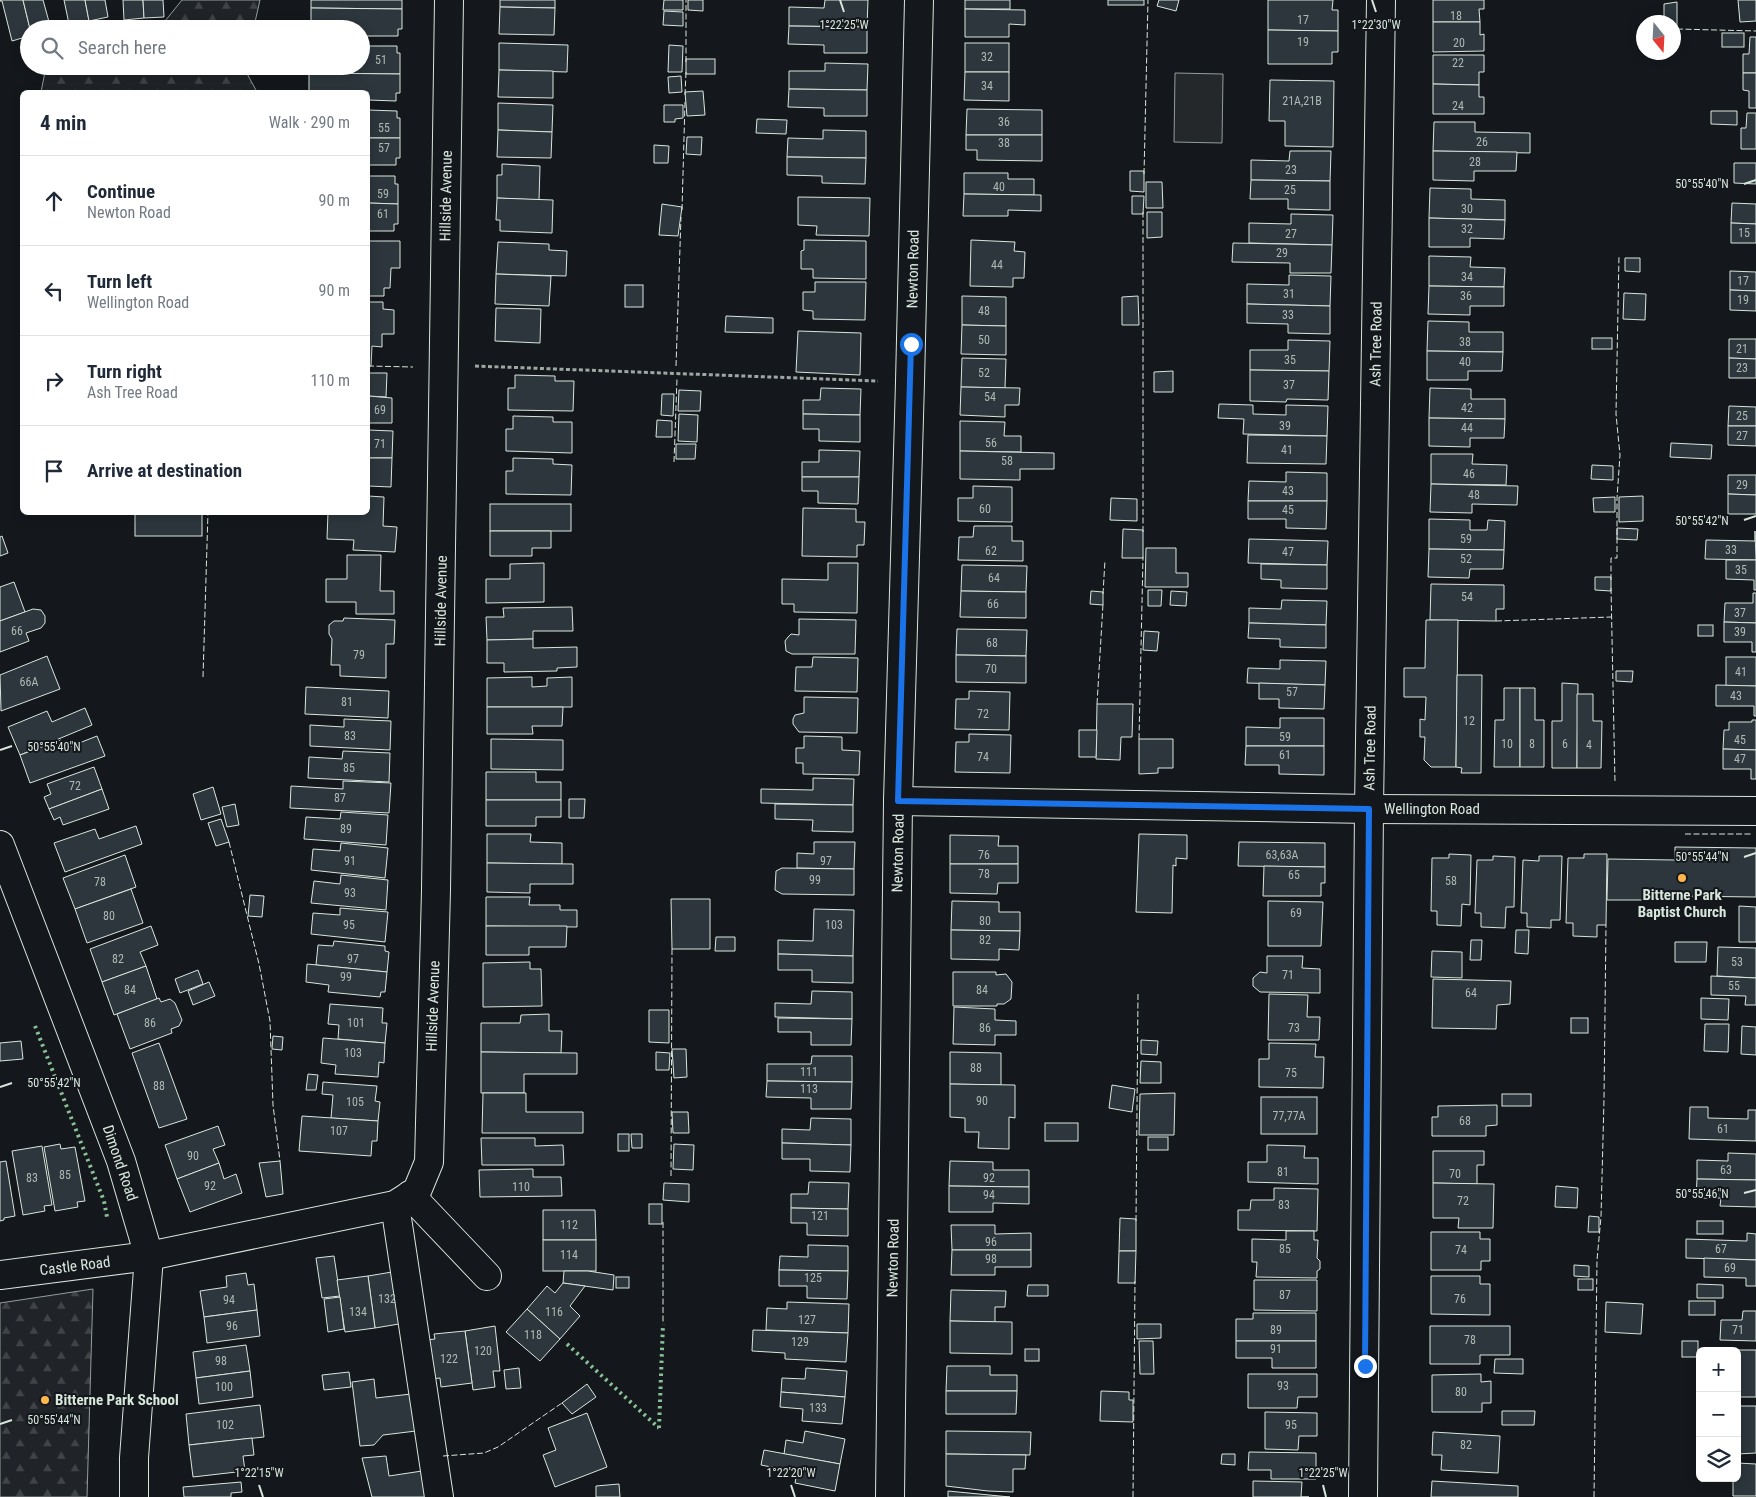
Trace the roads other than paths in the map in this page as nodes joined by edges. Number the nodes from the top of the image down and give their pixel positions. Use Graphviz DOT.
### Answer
graph roads {
  1 [pos="449,0"];
  2 [pos="918,0"];
  3 [pos="1381,0"];
  4 [pos="898,801"];
  5 [pos="1369,809"];
  6 [pos="1756,811"];
  7 [pos="0,845"];
  8 [pos="402,1200"];
  9 [pos="149,1256"];
  10 [pos="0,1276"];
  11 [pos="487,1276"];
  12 [pos="134,1497"];
  13 [pos="439,1497"];
  14 [pos="890,1497"];
  15 [pos="1363,1497"];
  1 -- 8 [label="street, Hillside Avenue"];
  2 -- 4 [label="street, Newton Road"];
  3 -- 5 [label="street, Ash Tree Road"];
  4 -- 5 [label="street, Wellington Road"];
  4 -- 14 [label="street, Newton Road"];
  5 -- 6 [label="street, Wellington Road"];
  5 -- 15 [label="street, Ash Tree Road"];
  7 -- 9 [label="street, Dimond Road"];
  8 -- 9 [label="street"];
  8 -- 11 [label="street"];
  8 -- 13 [label="street"];
  9 -- 10 [label="street, Castle Road"];
  9 -- 12 [label="street, Dimond Road"];
}
